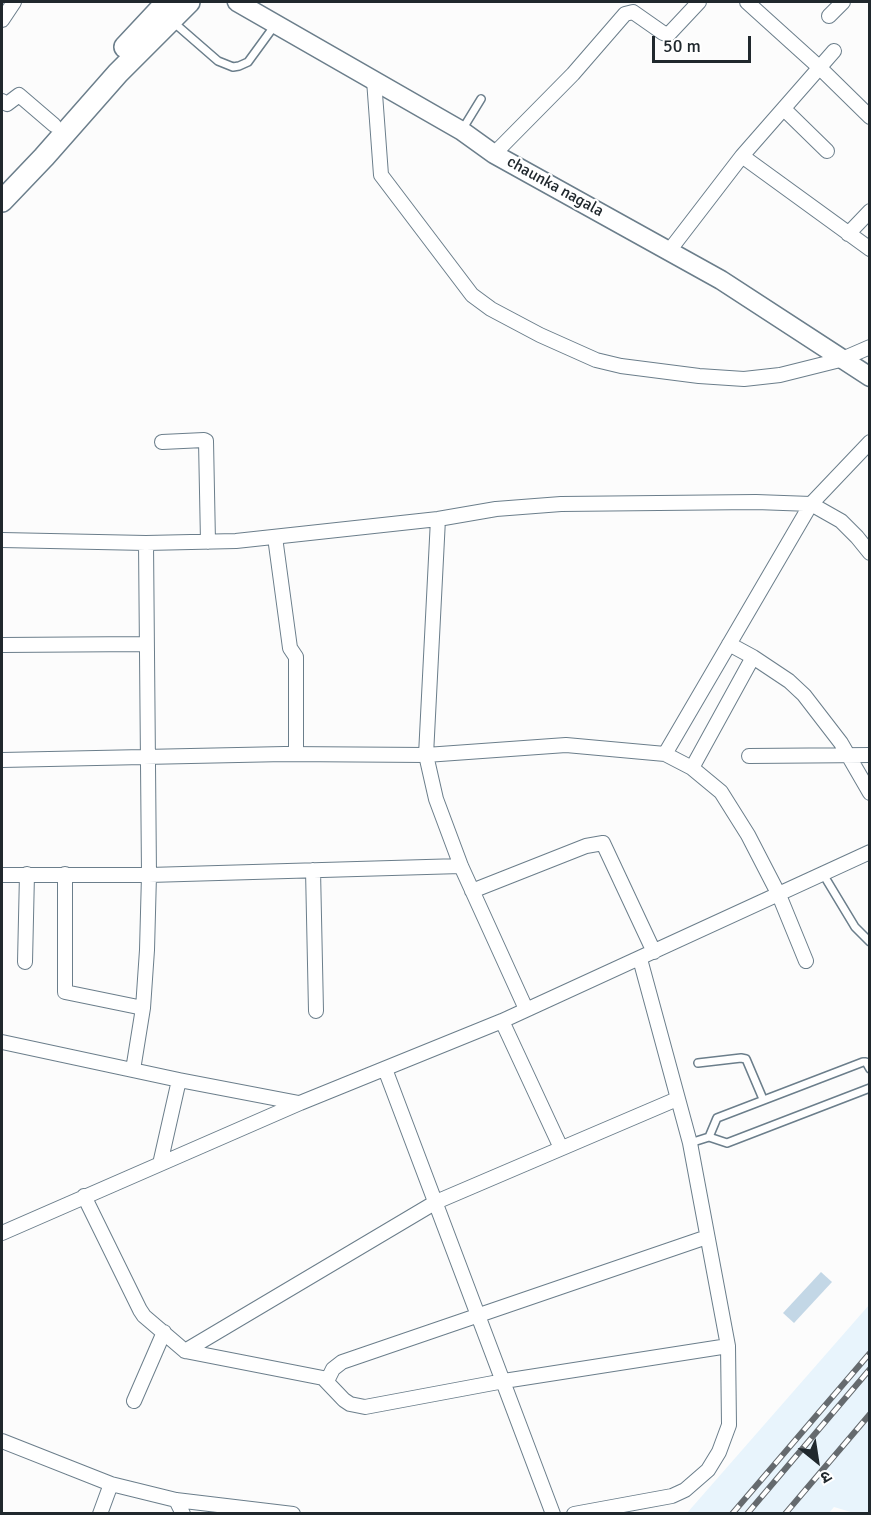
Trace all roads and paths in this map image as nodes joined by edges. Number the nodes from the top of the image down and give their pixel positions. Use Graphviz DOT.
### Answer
graph roads {
  1 [pos="14,2"];
  2 [pos="189,2"];
  3 [pos="237,2"];
  4 [pos="699,2"];
  5 [pos="747,2"];
  6 [pos="843,2"];
  7 [pos="169,11"];
  8 [pos="829,16"];
  9 [pos="2,20"];
  10 [pos="277,23"];
  11 [pos="834,51"];
  12 [pos="820,68"];
  13 [pos="374,80"];
  14 [pos="481,99"];
  15 [pos="2,101"];
  16 [pos="784,109"];
  17 [pos="870,117"];
  18 [pos="54,125"];
  19 [pos="462,131"];
  20 [pos="827,151"];
  21 [pos="494,154"];
  22 [pos="741,156"];
  23 [pos="2,182"];
  24 [pos="2,201"];
  25 [pos="870,211"];
  26 [pos="848,234"];
  27 [pos="870,249"];
  28 [pos="669,250"];
  29 [pos="870,347"];
  30 [pos="840,360"];
  31 [pos="870,377"];
  32 [pos="162,442"];
  33 [pos="870,442"];
  34 [pos="812,504"];
  35 [pos="438,519"];
  36 [pos="275,537"];
  37 [pos="2,540"];
  38 [pos="208,542"];
  39 [pos="146,543"];
  40 [pos="870,554"];
  41 [pos="145,644"];
  42 [pos="729,644"];
  43 [pos="2,645"];
  44 [pos="753,657"];
  45 [pos="296,754"];
  46 [pos="665,754"];
  47 [pos="426,755"];
  48 [pos="870,755"];
  49 [pos="749,756"];
  50 [pos="849,756"];
  51 [pos="146,758"];
  52 [pos="2,760"];
  53 [pos="692,768"];
  54 [pos="870,792"];
  55 [pos="870,852"];
  56 [pos="461,866"];
  57 [pos="313,870"];
  58 [pos="27,874"];
  59 [pos="65,874"];
  60 [pos="148,874"];
  61 [pos="823,874"];
  62 [pos="2,875"];
  63 [pos="2,881"];
  64 [pos="472,891"];
  65 [pos="779,895"];
  66 [pos="870,942"];
  67 [pos="654,952"];
  68 [pos="640,959"];
  69 [pos="806,961"];
  70 [pos="26,962"];
  71 [pos="143,1008"];
  72 [pos="526,1009"];
  73 [pos="316,1011"];
  74 [pos="502,1021"];
  75 [pos="2,1042"];
  76 [pos="698,1063"];
  77 [pos="385,1069"];
  78 [pos="870,1069"];
  79 [pos="133,1070"];
  80 [pos="179,1080"];
  81 [pos="870,1088"];
  82 [pos="677,1099"];
  83 [pos="763,1099"];
  84 [pos="300,1103"];
  85 [pos="709,1137"];
  86 [pos="690,1143"];
  87 [pos="561,1148"];
  88 [pos="160,1164"];
  89 [pos="84,1196"];
  90 [pos="436,1202"];
  91 [pos="2,1233"];
  92 [pos="707,1237"];
  93 [pos="478,1314"];
  94 [pos="164,1332"];
  95 [pos="728,1346"];
  96 [pos="185,1351"];
  97 [pos="327,1381"];
  98 [pos="504,1381"];
  99 [pos="134,1401"];
  100 [pos="2,1441"];
  101 [pos="111,1484"];
  102 [pos="176,1500"];
  103 [pos="100,1514"];
  104 [pos="183,1514"];
  105 [pos="293,1514"];
  106 [pos="553,1514"];
  107 [pos="574,1514"];
  1 -- 9 [label="street"];
  2 -- 7 [label="main road"];
  3 -- 10 [label="main road, chaunka nagala"];
  4 -- 21 [label="street"];
  5 -- 12 [label="street"];
  6 -- 8 [label="street"];
  7 -- 10 [label="lane"];
  7 -- 18 [label="main road"];
  7 -- 24 [label="main road"];
  10 -- 13 [label="main road, chaunka nagala"];
  11 -- 12 [label="street"];
  12 -- 16 [label="street"];
  12 -- 17 [label="street"];
  13 -- 19 [label="main road, chaunka nagala"];
  13 -- 30 [label="street"];
  14 -- 19 [label="lane"];
  15 -- 18 [label="street"];
  16 -- 20 [label="street"];
  16 -- 22 [label="street"];
  18 -- 23 [label="main road"];
  19 -- 21 [label="main road, chaunka nagala"];
  21 -- 28 [label="main road, chaunka nagala"];
  22 -- 26 [label="street"];
  22 -- 28 [label="street"];
  25 -- 26 [label="street"];
  26 -- 27 [label="street"];
  28 -- 30 [label="main road, chaunka nagala"];
  29 -- 30 [label="street"];
  30 -- 31 [label="main road, chaunka nagala"];
  32 -- 38 [label="street"];
  33 -- 34 [label="street"];
  34 -- 35 [label="street"];
  34 -- 40 [label="street"];
  34 -- 42 [label="street"];
  35 -- 36 [label="street"];
  35 -- 47 [label="street"];
  36 -- 38 [label="street"];
  36 -- 45 [label="street"];
  37 -- 39 [label="street"];
  38 -- 39 [label="street"];
  39 -- 41 [label="street"];
  41 -- 43 [label="street"];
  41 -- 51 [label="street"];
  42 -- 44 [label="street"];
  42 -- 46 [label="street"];
  44 -- 50 [label="street"];
  44 -- 53 [label="street"];
  45 -- 47 [label="street"];
  45 -- 51 [label="street"];
  46 -- 47 [label="street"];
  46 -- 53 [label="street"];
  47 -- 56 [label="street"];
  48 -- 50 [label="street"];
  49 -- 50 [label="street"];
  50 -- 54 [label="street"];
  51 -- 52 [label="street"];
  51 -- 60 [label="street"];
  53 -- 65 [label="street"];
  55 -- 61 [label="street"];
  56 -- 57 [label="street"];
  56 -- 64 [label="street"];
  57 -- 60 [label="street"];
  57 -- 73 [label="street"];
  58 -- 59 [label="street"];
  58 -- 62 [label="street"];
  58 -- 70 [label="street"];
  59 -- 60 [label="street"];
  59 -- 71 [label="street"];
  60 -- 71 [label="street"];
  61 -- 65 [label="street"];
  61 -- 66 [label="lane"];
  62 -- 63 [label="street"];
  64 -- 67 [label="street"];
  64 -- 72 [label="street"];
  65 -- 67 [label="street"];
  65 -- 69 [label="street"];
  67 -- 68 [label="street"];
  68 -- 72 [label="street"];
  68 -- 82 [label="street"];
  71 -- 79 [label="street"];
  72 -- 74 [label="street"];
  74 -- 77 [label="street"];
  74 -- 87 [label="street"];
  75 -- 79 [label="street"];
  76 -- 83 [label="lane"];
  77 -- 84 [label="street"];
  77 -- 90 [label="street"];
  78 -- 83 [label="lane"];
  79 -- 80 [label="street"];
  80 -- 84 [label="street"];
  80 -- 88 [label="street"];
  81 -- 85 [label="lane"];
  82 -- 86 [label="street"];
  82 -- 87 [label="street"];
  83 -- 85 [label="lane"];
  84 -- 88 [label="street"];
  85 -- 86 [label="lane"];
  86 -- 92 [label="street"];
  87 -- 90 [label="street"];
  88 -- 89 [label="street"];
  89 -- 91 [label="street"];
  89 -- 94 [label="street"];
  90 -- 93 [label="street"];
  90 -- 96 [label="street"];
  92 -- 93 [label="street"];
  92 -- 95 [label="street"];
  93 -- 97 [label="street"];
  93 -- 98 [label="street"];
  94 -- 96 [label="street"];
  94 -- 99 [label="street"];
  95 -- 98 [label="street"];
  95 -- 107 [label="street"];
  96 -- 97 [label="street"];
  97 -- 98 [label="street"];
  98 -- 106 [label="street"];
  100 -- 101 [label="street"];
  101 -- 102 [label="street"];
  101 -- 103 [label="street"];
  102 -- 104 [label="street"];
  102 -- 105 [label="street"];
}
